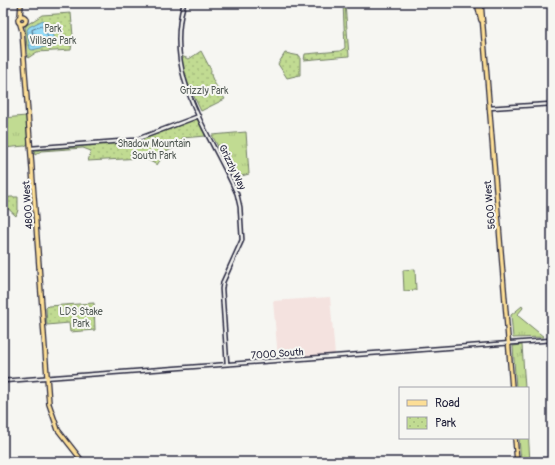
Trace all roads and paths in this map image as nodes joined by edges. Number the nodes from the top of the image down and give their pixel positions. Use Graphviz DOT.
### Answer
graph roads {
  1 [pos="20,3"];
  2 [pos="184,3"];
  3 [pos="477,3"];
  4 [pos="481,3"];
  5 [pos="21,10"];
  6 [pos="20,17"];
  7 [pos="24,17"];
  8 [pos="481,21"];
  9 [pos="22,24"];
  10 [pos="552,104"];
  11 [pos="489,108"];
  12 [pos="199,116"];
  13 [pos="31,148"];
  14 [pos="552,340"];
  15 [pos="508,343"];
  16 [pos="227,364"];
  17 [pos="47,378"];
  18 [pos="3,381"];
  19 [pos="512,387"];
  20 [pos="515,439"];
  21 [pos="82,462"];
  22 [pos="517,462"];
  1 -- 5 [label="main road, 4800 West"];
  2 -- 12 [label="street, Grizzly Way"];
  3 -- 8 [label="main road, 5600 West"];
  4 -- 8 [label="main road, 5600 West"];
  5 -- 6 [label="main road, 4800 West"];
  5 -- 7 [label="main road, 4800 West"];
  6 -- 7 [label="main road"];
  6 -- 9 [label="main road, 4800 West"];
  7 -- 9 [label="main road, 4800 West"];
  8 -- 11 [label="main road, 5600 West"];
  9 -- 13 [label="main road, 4800 West"];
  10 -- 11 [label="street"];
  11 -- 15 [label="main road, 5600 West"];
  12 -- 13 [label="street"];
  12 -- 16 [label="street, Grizzly Way"];
  13 -- 17 [label="main road, 4800 West"];
  14 -- 15 [label="street, 7000 South"];
  15 -- 16 [label="street, 7000 South"];
  15 -- 19 [label="main road, 5600 West"];
  16 -- 17 [label="street, 7000 South"];
  17 -- 18 [label="street, 7000 South"];
  17 -- 21 [label="main road, 4800 West"];
  20 -- 22 [label="main road"];
}
